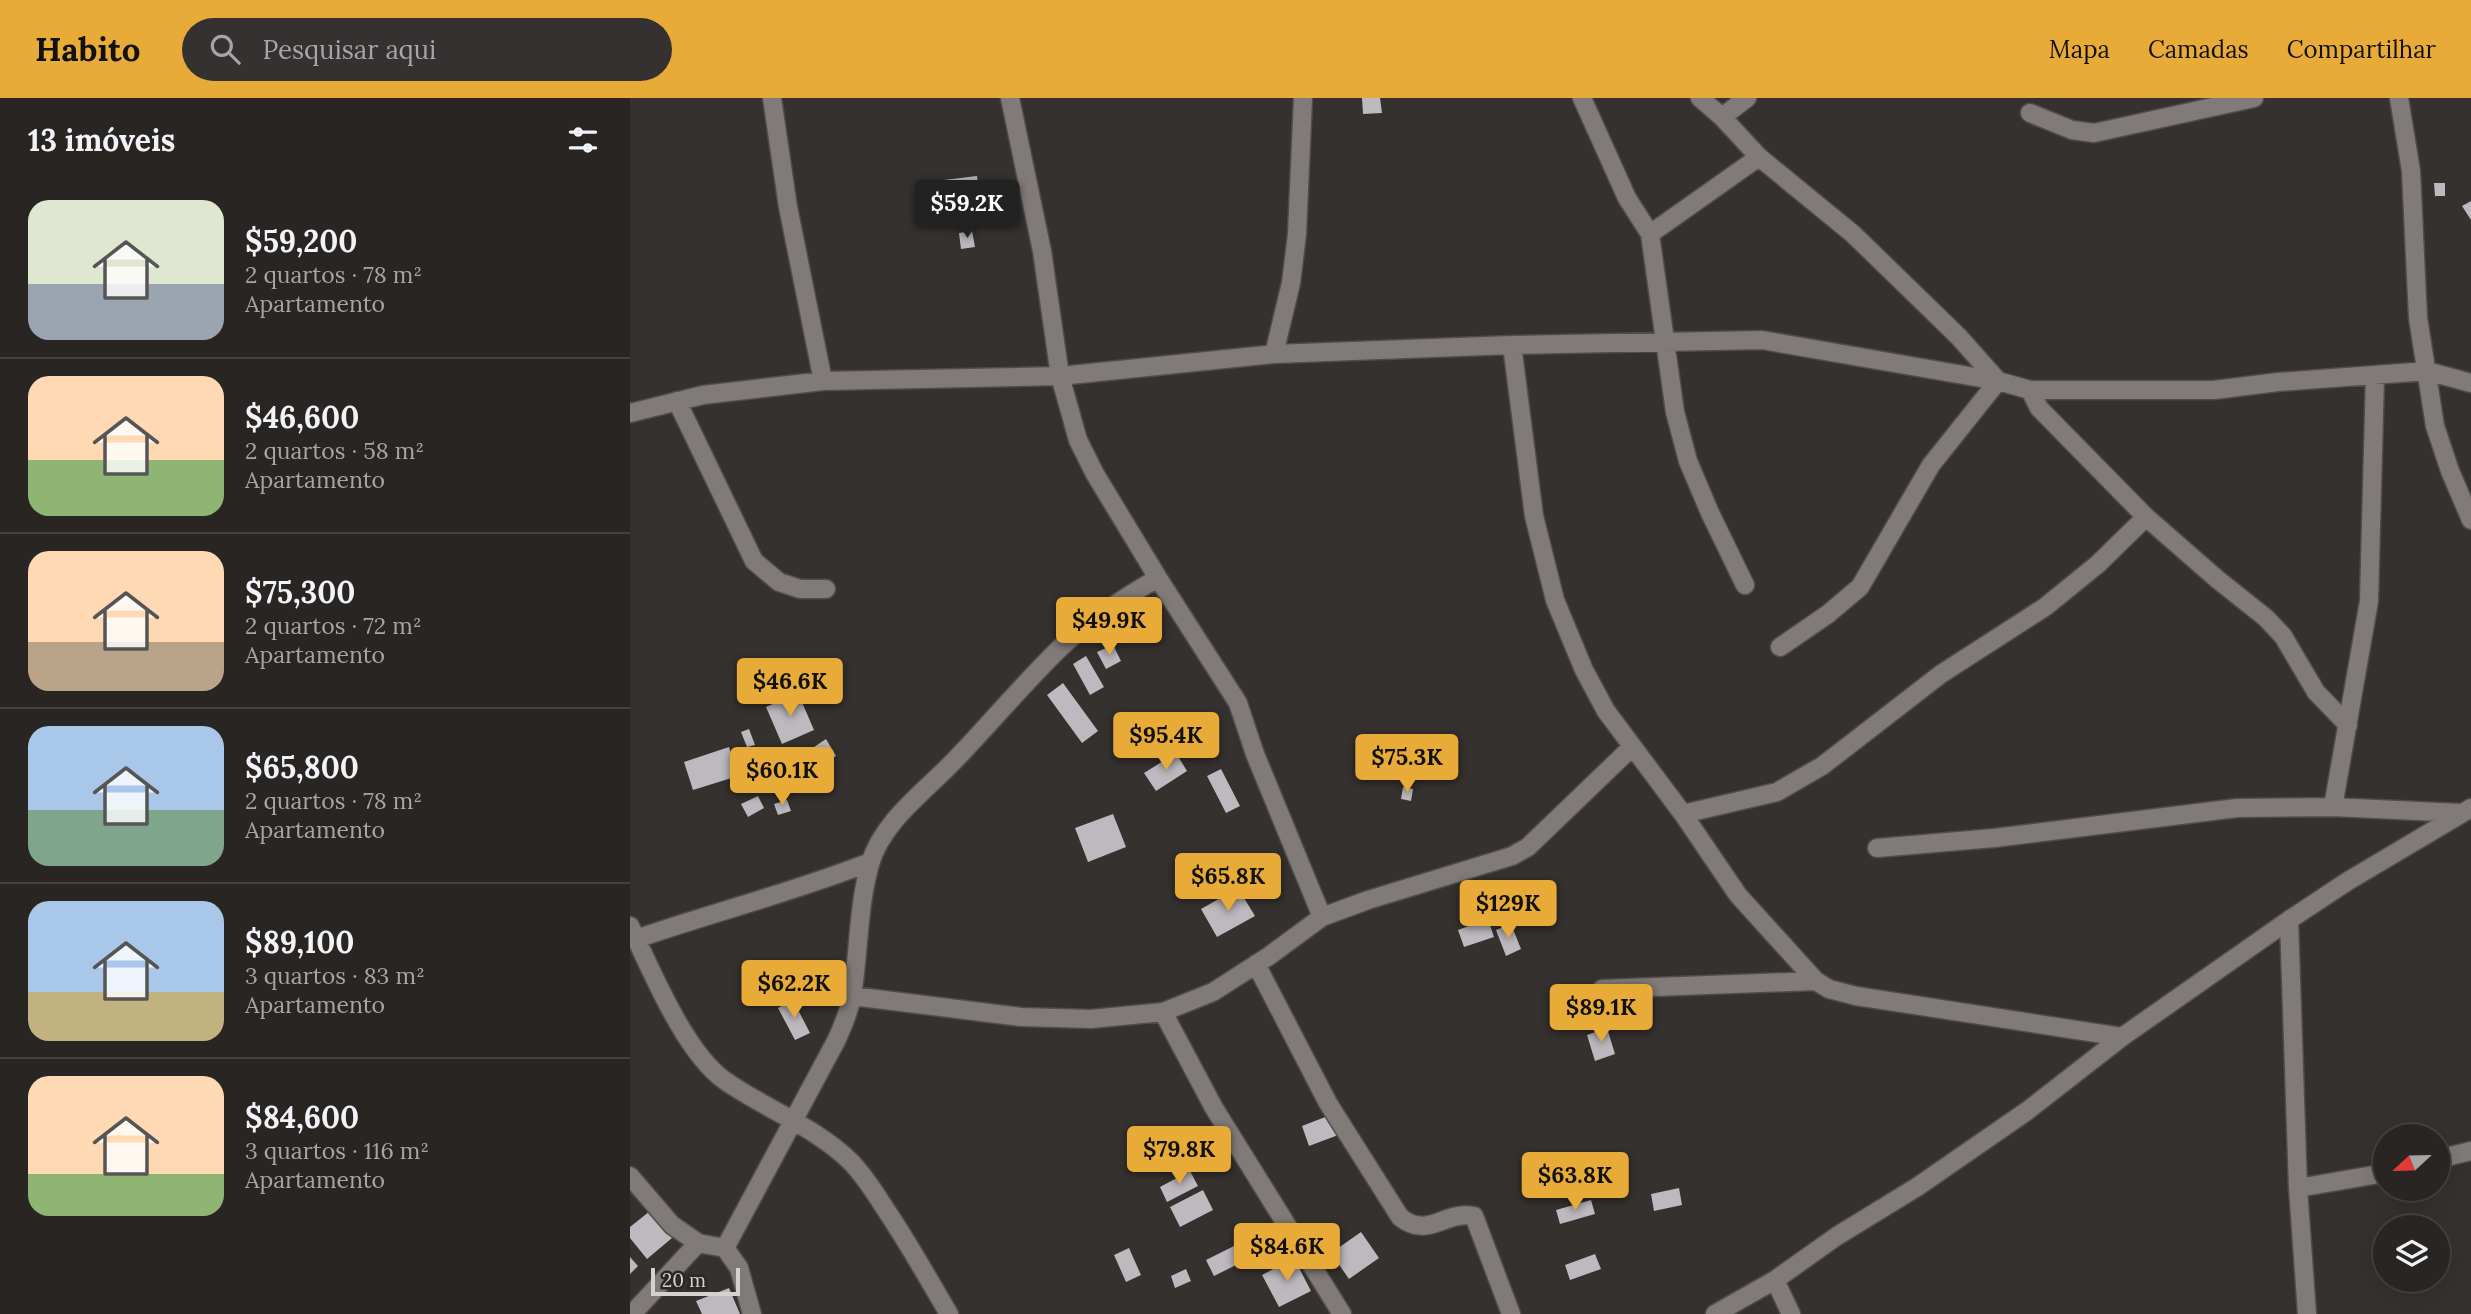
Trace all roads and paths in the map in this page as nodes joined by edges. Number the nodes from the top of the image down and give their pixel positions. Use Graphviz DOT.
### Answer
graph roads {
  1 [pos="772,98"];
  2 [pos="1010,98"];
  3 [pos="1303,98"];
  4 [pos="1582,98"];
  5 [pos="1700,98"];
  6 [pos="1747,98"];
  7 [pos="2254,98"];
  8 [pos="2399,98"];
  9 [pos="2031,113"];
  10 [pos="1721,117"];
  11 [pos="1759,157"];
  12 [pos="1650,234"];
  13 [pos="1664,344"];
  14 [pos="1512,345"];
  15 [pos="1274,354"];
  16 [pos="2427,371"];
  17 [pos="2375,374"];
  18 [pos="1060,376"];
  19 [pos="823,381"];
  20 [pos="1998,381"];
  21 [pos="2471,383"];
  22 [pos="2030,390"];
  23 [pos="677,401"];
  24 [pos="630,413"];
  25 [pos="2146,517"];
  26 [pos="2471,520"];
  27 [pos="1158,578"];
  28 [pos="1745,584"];
  29 [pos="826,589"];
  30 [pos="1780,647"];
  31 [pos="2348,725"];
  32 [pos="1632,747"];
  33 [pos="2333,807"];
  34 [pos="2466,811"];
  35 [pos="1683,814"];
  36 [pos="1877,848"];
  37 [pos="870,862"];
  38 [pos="1322,917"];
  39 [pos="2289,920"];
  40 [pos="633,932"];
  41 [pos="1256,964"];
  42 [pos="1816,981"];
  43 [pos="1602,989"];
  44 [pos="852,996"];
  45 [pos="1163,1012"];
  46 [pos="2122,1037"];
  47 [pos="794,1120"];
  48 [pos="2471,1151"];
  49 [pos="2450,1156"];
  50 [pos="2373,1174"];
  51 [pos="630,1176"];
  52 [pos="2298,1188"];
  53 [pos="698,1243"];
  54 [pos="725,1248"];
  55 [pos="1775,1280"];
  56 [pos="945,1313"];
  57 [pos="632,1314"];
  58 [pos="752,1314"];
  59 [pos="1342,1314"];
  60 [pos="1511,1314"];
  61 [pos="1715,1314"];
  62 [pos="1790,1314"];
  63 [pos="2307,1314"];
  1 -- 19 [label="street"];
  2 -- 18 [label="street"];
  3 -- 15 [label="street"];
  4 -- 12 [label="street"];
  5 -- 10 [label="street"];
  6 -- 10 [label="street"];
  7 -- 9 [label="street"];
  8 -- 16 [label="street"];
  10 -- 11 [label="street"];
  11 -- 12 [label="street"];
  11 -- 20 [label="street"];
  12 -- 13 [label="street"];
  13 -- 14 [label="street"];
  13 -- 20 [label="street"];
  13 -- 28 [label="street"];
  14 -- 15 [label="street"];
  14 -- 32 [label="street"];
  15 -- 18 [label="street"];
  16 -- 17 [label="street"];
  16 -- 21 [label="street"];
  16 -- 26 [label="street"];
  17 -- 22 [label="street"];
  17 -- 31 [label="street"];
  18 -- 19 [label="street"];
  18 -- 27 [label="street"];
  19 -- 23 [label="street"];
  20 -- 22 [label="street"];
  20 -- 30 [label="street"];
  22 -- 25 [label="street"];
  23 -- 24 [label="street"];
  23 -- 29 [label="street"];
  25 -- 31 [label="street"];
  25 -- 35 [label="street"];
  27 -- 37 [label="street"];
  27 -- 38 [label="street"];
  31 -- 33 [label="street"];
  32 -- 35 [label="street"];
  32 -- 38 [label="street"];
  33 -- 34 [label="street"];
  33 -- 36 [label="street"];
  34 -- 39 [label="street"];
  35 -- 42 [label="street"];
  37 -- 40 [label="street"];
  37 -- 44 [label="street"];
  38 -- 41 [label="street"];
  39 -- 46 [label="street"];
  39 -- 52 [label="street"];
  40 -- 47 [label="street"];
  41 -- 45 [label="street"];
  41 -- 60 [label="street"];
  42 -- 43 [label="street"];
  42 -- 46 [label="street"];
  44 -- 45 [label="street"];
  44 -- 47 [label="street"];
  45 -- 59 [label="street"];
  46 -- 55 [label="street"];
  47 -- 54 [label="street"];
  47 -- 56 [label="street"];
  48 -- 49 [label="street"];
  50 -- 52 [label="street"];
  51 -- 53 [label="street"];
  52 -- 63 [label="street"];
  53 -- 54 [label="street"];
  53 -- 57 [label="street"];
  54 -- 58 [label="street"];
  55 -- 61 [label="street"];
  55 -- 62 [label="street"];
}
